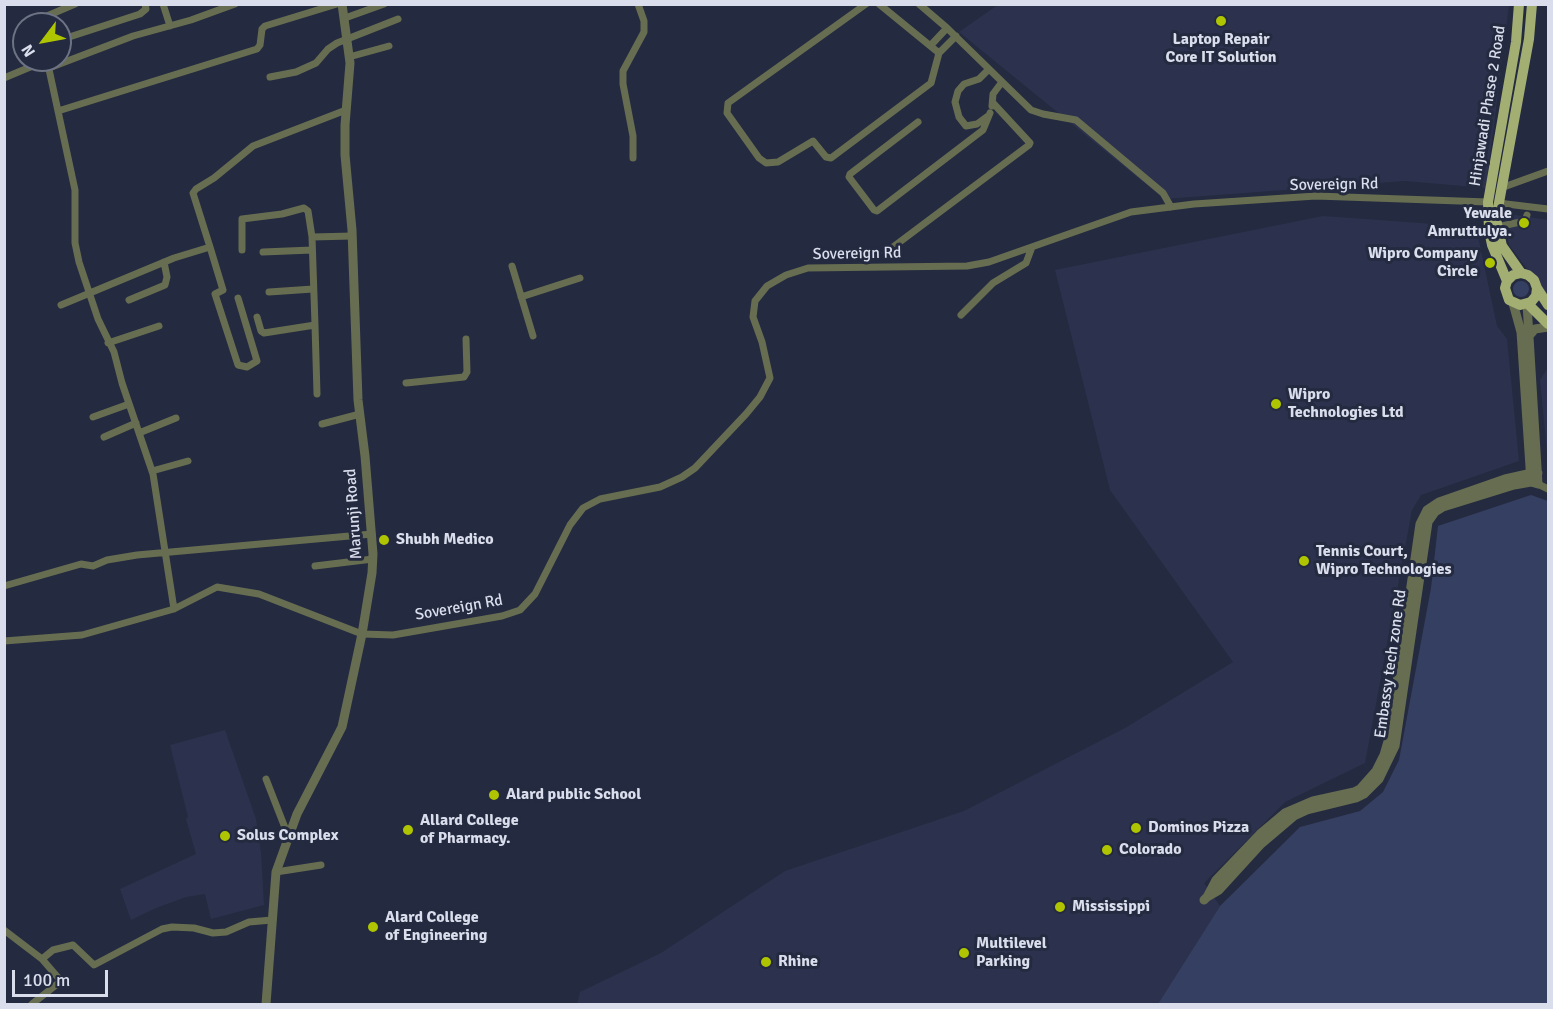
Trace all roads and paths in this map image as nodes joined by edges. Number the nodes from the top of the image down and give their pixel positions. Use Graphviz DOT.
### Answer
graph roads {
  1 [pos="75,4"];
  2 [pos="145,4"];
  3 [pos="163,4"];
  4 [pos="235,4"];
  5 [pos="337,4"];
  6 [pos="342,4"];
  7 [pos="384,4"];
  8 [pos="638,4"];
  9 [pos="866,4"];
  10 [pos="879,4"];
  11 [pos="919,4"];
  12 [pos="1519,4"];
  13 [pos="1532,4"];
  14 [pos="56,12"];
  15 [pos="345,18"];
  16 [pos="398,19"];
  17 [pos="170,26"];
  18 [pos="947,28"];
  19 [pos="72,36"];
  20 [pos="956,36"];
  21 [pos="347,39"];
  22 [pos="931,45"];
  23 [pos="389,46"];
  24 [pos="939,53"];
  25 [pos="72,55"];
  26 [pos="349,57"];
  27 [pos="989,69"];
  28 [pos="21,72"];
  29 [pos="49,72"];
  30 [pos="270,77"];
  31 [pos="4,78"];
  32 [pos="1002,82"];
  33 [pos="993,104"];
  34 [pos="346,110"];
  35 [pos="58,111"];
  36 [pos="990,113"];
  37 [pos="918,122"];
  38 [pos="633,158"];
  39 [pos="1548,171"];
  40 [pos="1501,188"];
  41 [pos="1493,203"];
  42 [pos="1172,207"];
  43 [pos="1548,209"];
  44 [pos="1527,215"];
  45 [pos="1497,227"];
  46 [pos="352,236"];
  47 [pos="312,237"];
  48 [pos="210,247"];
  49 [pos="1032,247"];
  50 [pos="242,250"];
  51 [pos="312,250"];
  52 [pos="263,252"];
  53 [pos="885,253"];
  54 [pos="165,262"];
  55 [pos="513,266"];
  56 [pos="1521,273"];
  57 [pos="580,278"];
  58 [pos="1507,281"];
  59 [pos="1537,288"];
  60 [pos="313,289"];
  61 [pos="270,292"];
  62 [pos="89,293"];
  63 [pos="521,297"];
  64 [pos="238,298"];
  65 [pos="129,300"];
  66 [pos="1513,303"];
  67 [pos="1527,304"];
  68 [pos="61,305"];
  69 [pos="1548,305"];
  70 [pos="961,315"];
  71 [pos="257,317"];
  72 [pos="315,325"];
  73 [pos="1548,325"];
  74 [pos="159,326"];
  75 [pos="533,336"];
  76 [pos="1528,337"];
  77 [pos="466,339"];
  78 [pos="108,343"];
  79 [pos="406,383"];
  80 [pos="317,394"];
  81 [pos="129,404"];
  82 [pos="360,414"];
  83 [pos="93,417"];
  84 [pos="176,418"];
  85 [pos="136,423"];
  86 [pos="322,424"];
  87 [pos="139,433"];
  88 [pos="104,437"];
  89 [pos="188,461"];
  90 [pos="152,471"];
  91 [pos="1535,478"];
  92 [pos="1548,489"];
  93 [pos="372,534"];
  94 [pos="164,554"];
  95 [pos="373,559"];
  96 [pos="315,566"];
  97 [pos="4,586"];
  98 [pos="174,609"];
  99 [pos="362,634"];
  100 [pos="4,641"];
  101 [pos="266,779"];
  102 [pos="288,838"];
  103 [pos="321,865"];
  104 [pos="276,872"];
  105 [pos="1205,899"];
  106 [pos="272,920"];
  107 [pos="4,930"];
  108 [pos="42,959"];
  109 [pos="32,1005"];
  110 [pos="266,1005"];
  1 -- 14 [label="street"];
  2 -- 19 [label="street"];
  3 -- 17 [label="street"];
  4 -- 17 [label="street"];
  5 -- 35 [label="street"];
  6 -- 15 [label="street, Marunji Road"];
  7 -- 15 [label="street"];
  8 -- 38 [label="street"];
  9 -- 24 [label="street"];
  10 -- 22 [label="street"];
  11 -- 18 [label="street"];
  12 -- 41 [label="main road, Hinjawadi Phase 2 Road"];
  13 -- 40 [label="main road, Hinjawadi Phase 2 Road"];
  15 -- 21 [label="street, Marunji Road"];
  16 -- 21 [label="street"];
  17 -- 25 [label="street"];
  18 -- 20 [label="street"];
  18 -- 22 [label="street"];
  20 -- 24 [label="street"];
  20 -- 27 [label="street"];
  21 -- 26 [label="street, Marunji Road"];
  21 -- 30 [label="street"];
  22 -- 24 [label="street"];
  23 -- 26 [label="street"];
  26 -- 34 [label="street, Marunji Road"];
  27 -- 32 [label="street"];
  27 -- 36 [label="street"];
  28 -- 31 [label="street"];
  29 -- 35 [label="street"];
  32 -- 33 [label="street"];
  32 -- 42 [label="street"];
  33 -- 36 [label="street"];
  33 -- 53 [label="street"];
  34 -- 46 [label="street, Marunji Road"];
  34 -- 48 [label="street"];
  35 -- 62 [label="street"];
  36 -- 37 [label="street"];
  39 -- 40 [label="street"];
  40 -- 41 [label="main road, Hinjawadi Phase 2 Road"];
  41 -- 42 [label="street, Sovereign Rd"];
  41 -- 43 [label="street, Sovereign Rd"];
  41 -- 45 [label="main road, Hinjawadi Phase 2 Road"];
  41 -- 58 [label="main road, Hinjawadi Phase 2 Road"];
  42 -- 49 [label="street, Sovereign Rd"];
  44 -- 45 [label="street"];
  45 -- 56 [label="main road, Hinjawadi Phase 2 Road"];
  46 -- 47 [label="street"];
  46 -- 82 [label="street, Marunji Road"];
  47 -- 50 [label="street"];
  47 -- 51 [label="street"];
  48 -- 54 [label="street"];
  48 -- 64 [label="street"];
  49 -- 70 [label="street"];
  49 -- 99 [label="street, Sovereign Rd"];
  51 -- 52 [label="street"];
  51 -- 60 [label="street"];
  54 -- 62 [label="street"];
  54 -- 65 [label="street"];
  55 -- 63 [label="street"];
  56 -- 58 [label="main road"];
  56 -- 59 [label="main road"];
  57 -- 63 [label="street"];
  58 -- 66 [label="main road"];
  59 -- 67 [label="main road"];
  59 -- 69 [label="main road"];
  60 -- 61 [label="street"];
  60 -- 72 [label="street"];
  62 -- 68 [label="street"];
  62 -- 78 [label="street"];
  63 -- 75 [label="street"];
  66 -- 67 [label="main road"];
  66 -- 91 [label="street"];
  67 -- 73 [label="main road"];
  67 -- 76 [label="street"];
  71 -- 72 [label="street"];
  72 -- 80 [label="street"];
  73 -- 76 [label="street"];
  74 -- 78 [label="street"];
  76 -- 91 [label="street"];
  77 -- 79 [label="street"];
  78 -- 81 [label="street"];
  81 -- 83 [label="street"];
  81 -- 85 [label="street"];
  82 -- 86 [label="street"];
  82 -- 93 [label="street, Marunji Road"];
  84 -- 87 [label="street"];
  85 -- 87 [label="street"];
  85 -- 88 [label="street"];
  87 -- 90 [label="street"];
  89 -- 90 [label="street"];
  90 -- 94 [label="street"];
  91 -- 92 [label="street"];
  91 -- 105 [label="street, Embassy tech zone Rd"];
  93 -- 94 [label="street"];
  93 -- 95 [label="street, Marunji Road"];
  94 -- 97 [label="street"];
  94 -- 98 [label="street"];
  95 -- 96 [label="street"];
  95 -- 99 [label="street, Marunji Road"];
  98 -- 99 [label="street, Sovereign Rd"];
  98 -- 100 [label="street, Sovereign Rd"];
  99 -- 102 [label="street, Marunji Road"];
  101 -- 102 [label="street"];
  102 -- 104 [label="street, Marunji Road"];
  103 -- 104 [label="street"];
  104 -- 106 [label="street, Marunji Road"];
  106 -- 108 [label="street"];
  106 -- 110 [label="street, Marunji Road"];
  107 -- 108 [label="street"];
  108 -- 109 [label="street"];
}
